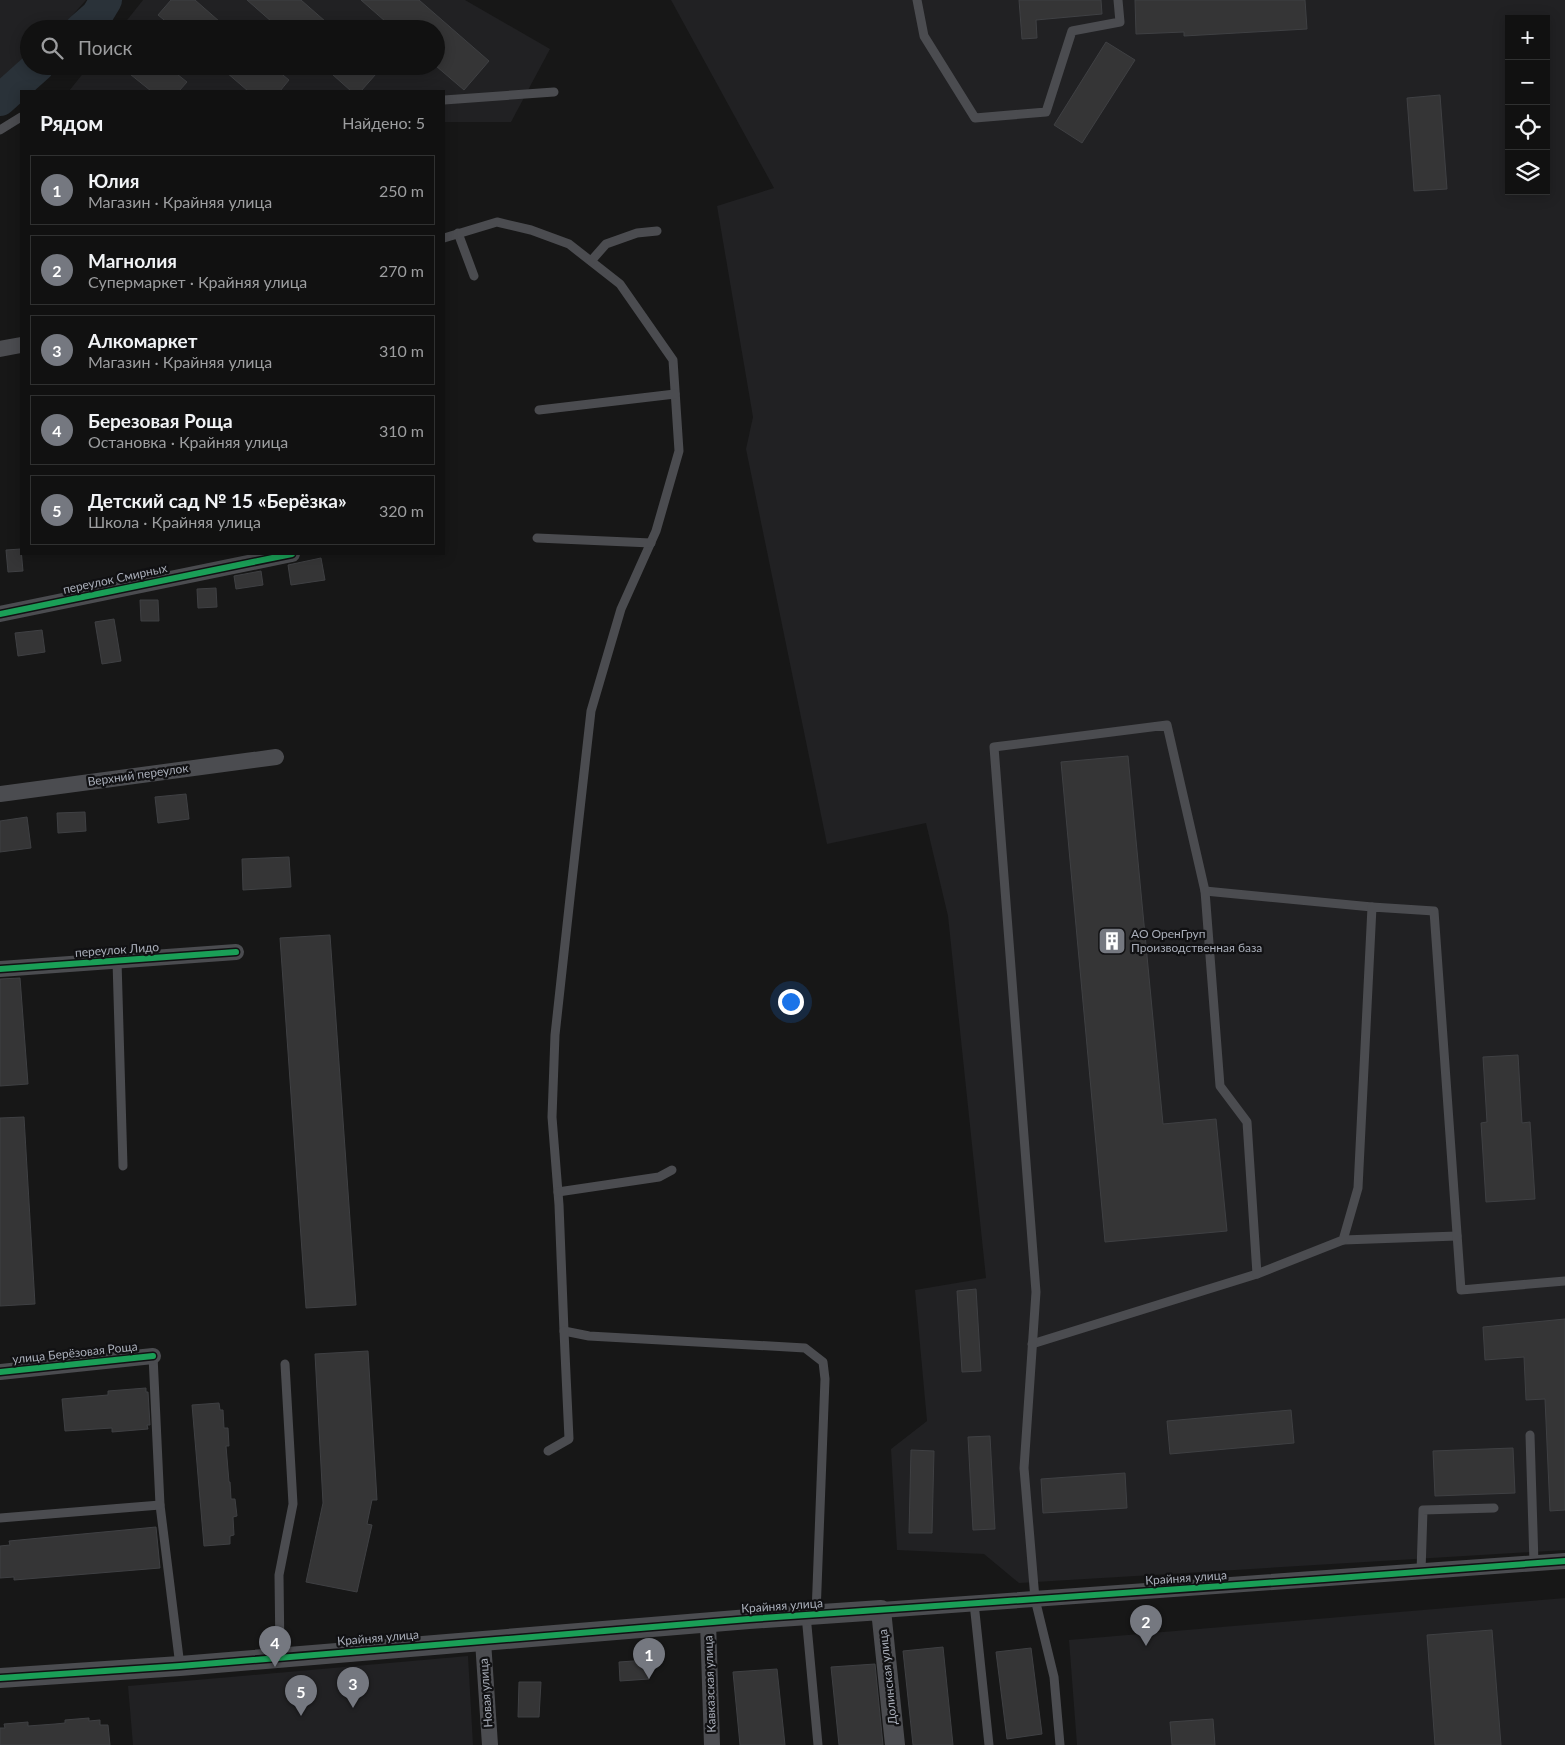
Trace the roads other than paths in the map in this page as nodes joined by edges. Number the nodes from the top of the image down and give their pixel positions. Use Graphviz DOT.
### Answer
graph roads {
  1 [pos="917,0"];
  2 [pos="1118,0"];
  3 [pos="554,92"];
  4 [pos="445,100"];
  5 [pos="20,118"];
  6 [pos="0,130"];
  7 [pos="657,231"];
  8 [pos="458,233"];
  9 [pos="445,238"];
  10 [pos="591,261"];
  11 [pos="474,276"];
  12 [pos="20,345"];
  13 [pos="0,349"];
  14 [pos="675,394"];
  15 [pos="539,410"];
  16 [pos="537,538"];
  17 [pos="651,543"];
  18 [pos="287,555"];
  19 [pos="0,614"];
  20 [pos="276,757"];
  21 [pos="0,794"];
  22 [pos="1205,891"];
  23 [pos="1372,907"];
  24 [pos="236,952"];
  25 [pos="117,961"];
  26 [pos="0,969"];
  27 [pos="123,1166"];
  28 [pos="672,1170"];
  29 [pos="558,1192"];
  30 [pos="1457,1236"];
  31 [pos="1343,1240"];
  32 [pos="1257,1274"];
  33 [pos="1565,1281"];
  34 [pos="564,1331"];
  35 [pos="1032,1344"];
  36 [pos="153,1356"];
  37 [pos="285,1364"];
  38 [pos="0,1372"];
  39 [pos="1530,1435"];
  40 [pos="548,1451"];
  41 [pos="160,1506"];
  42 [pos="1494,1508"];
  43 [pos="0,1518"];
  44 [pos="1565,1561"];
  45 [pos="1534,1563"];
  46 [pos="1421,1572"];
  47 [pos="1036,1599"];
  48 [pos="974,1603"];
  49 [pos="881,1610"];
  50 [pos="811,1615"];
  51 [pos="708,1622"];
  52 [pos="483,1641"];
  53 [pos="280,1657"];
  54 [pos="180,1666"];
  55 [pos="0,1678"];
  56 [pos="490,1745"];
  57 [pos="712,1745"];
  58 [pos="818,1745"];
  59 [pos="895,1745"];
  60 [pos="989,1745"];
  61 [pos="1060,1745"];
  1 -- 2 [label="lane"];
  3 -- 4 [label="lane"];
  5 -- 6 [label="lane"];
  7 -- 10 [label="lane"];
  8 -- 9 [label="lane"];
  8 -- 10 [label="lane"];
  8 -- 11 [label="lane"];
  10 -- 14 [label="lane"];
  12 -- 13 [label="street"];
  14 -- 15 [label="lane"];
  14 -- 17 [label="lane"];
  16 -- 17 [label="lane"];
  17 -- 29 [label="lane"];
  18 -- 19 [label="street, переулок Смирных"];
  20 -- 21 [label="street, Верхний переулок"];
  22 -- 23 [label="lane"];
  22 -- 32 [label="lane"];
  22 -- 35 [label="lane"];
  23 -- 30 [label="lane"];
  23 -- 31 [label="lane"];
  24 -- 25 [label="street, переулок Лидо"];
  25 -- 26 [label="street, переулок Лидо"];
  25 -- 27 [label="lane"];
  28 -- 29 [label="lane"];
  29 -- 34 [label="lane"];
  30 -- 31 [label="lane"];
  30 -- 33 [label="lane"];
  31 -- 32 [label="lane"];
  32 -- 35 [label="lane"];
  34 -- 40 [label="lane"];
  34 -- 50 [label="lane"];
  35 -- 47 [label="lane"];
  36 -- 38 [label="street, улица Берёзовая Роща"];
  36 -- 41 [label="lane"];
  37 -- 53 [label="lane"];
  39 -- 45 [label="lane"];
  41 -- 43 [label="lane"];
  41 -- 54 [label="lane"];
  42 -- 46 [label="lane"];
  44 -- 45 [label="street, Крайняя улица"];
  45 -- 46 [label="street, Крайняя улица"];
  46 -- 47 [label="street, Крайняя улица"];
  47 -- 48 [label="street, Крайняя улица"];
  47 -- 61 [label="lane"];
  48 -- 49 [label="street, Крайняя улица"];
  48 -- 60 [label="lane"];
  49 -- 50 [label="street, Крайняя улица"];
  49 -- 59 [label="street, Долинская улица"];
  50 -- 51 [label="street, Крайняя улица"];
  50 -- 58 [label="lane"];
  51 -- 52 [label="street, Крайняя улица"];
  51 -- 57 [label="street, Кавказская улица"];
  52 -- 53 [label="street, Крайняя улица"];
  52 -- 56 [label="street, Новая улица"];
  53 -- 54 [label="street, Крайняя улица"];
  54 -- 55 [label="street, Крайняя улица"];
}
